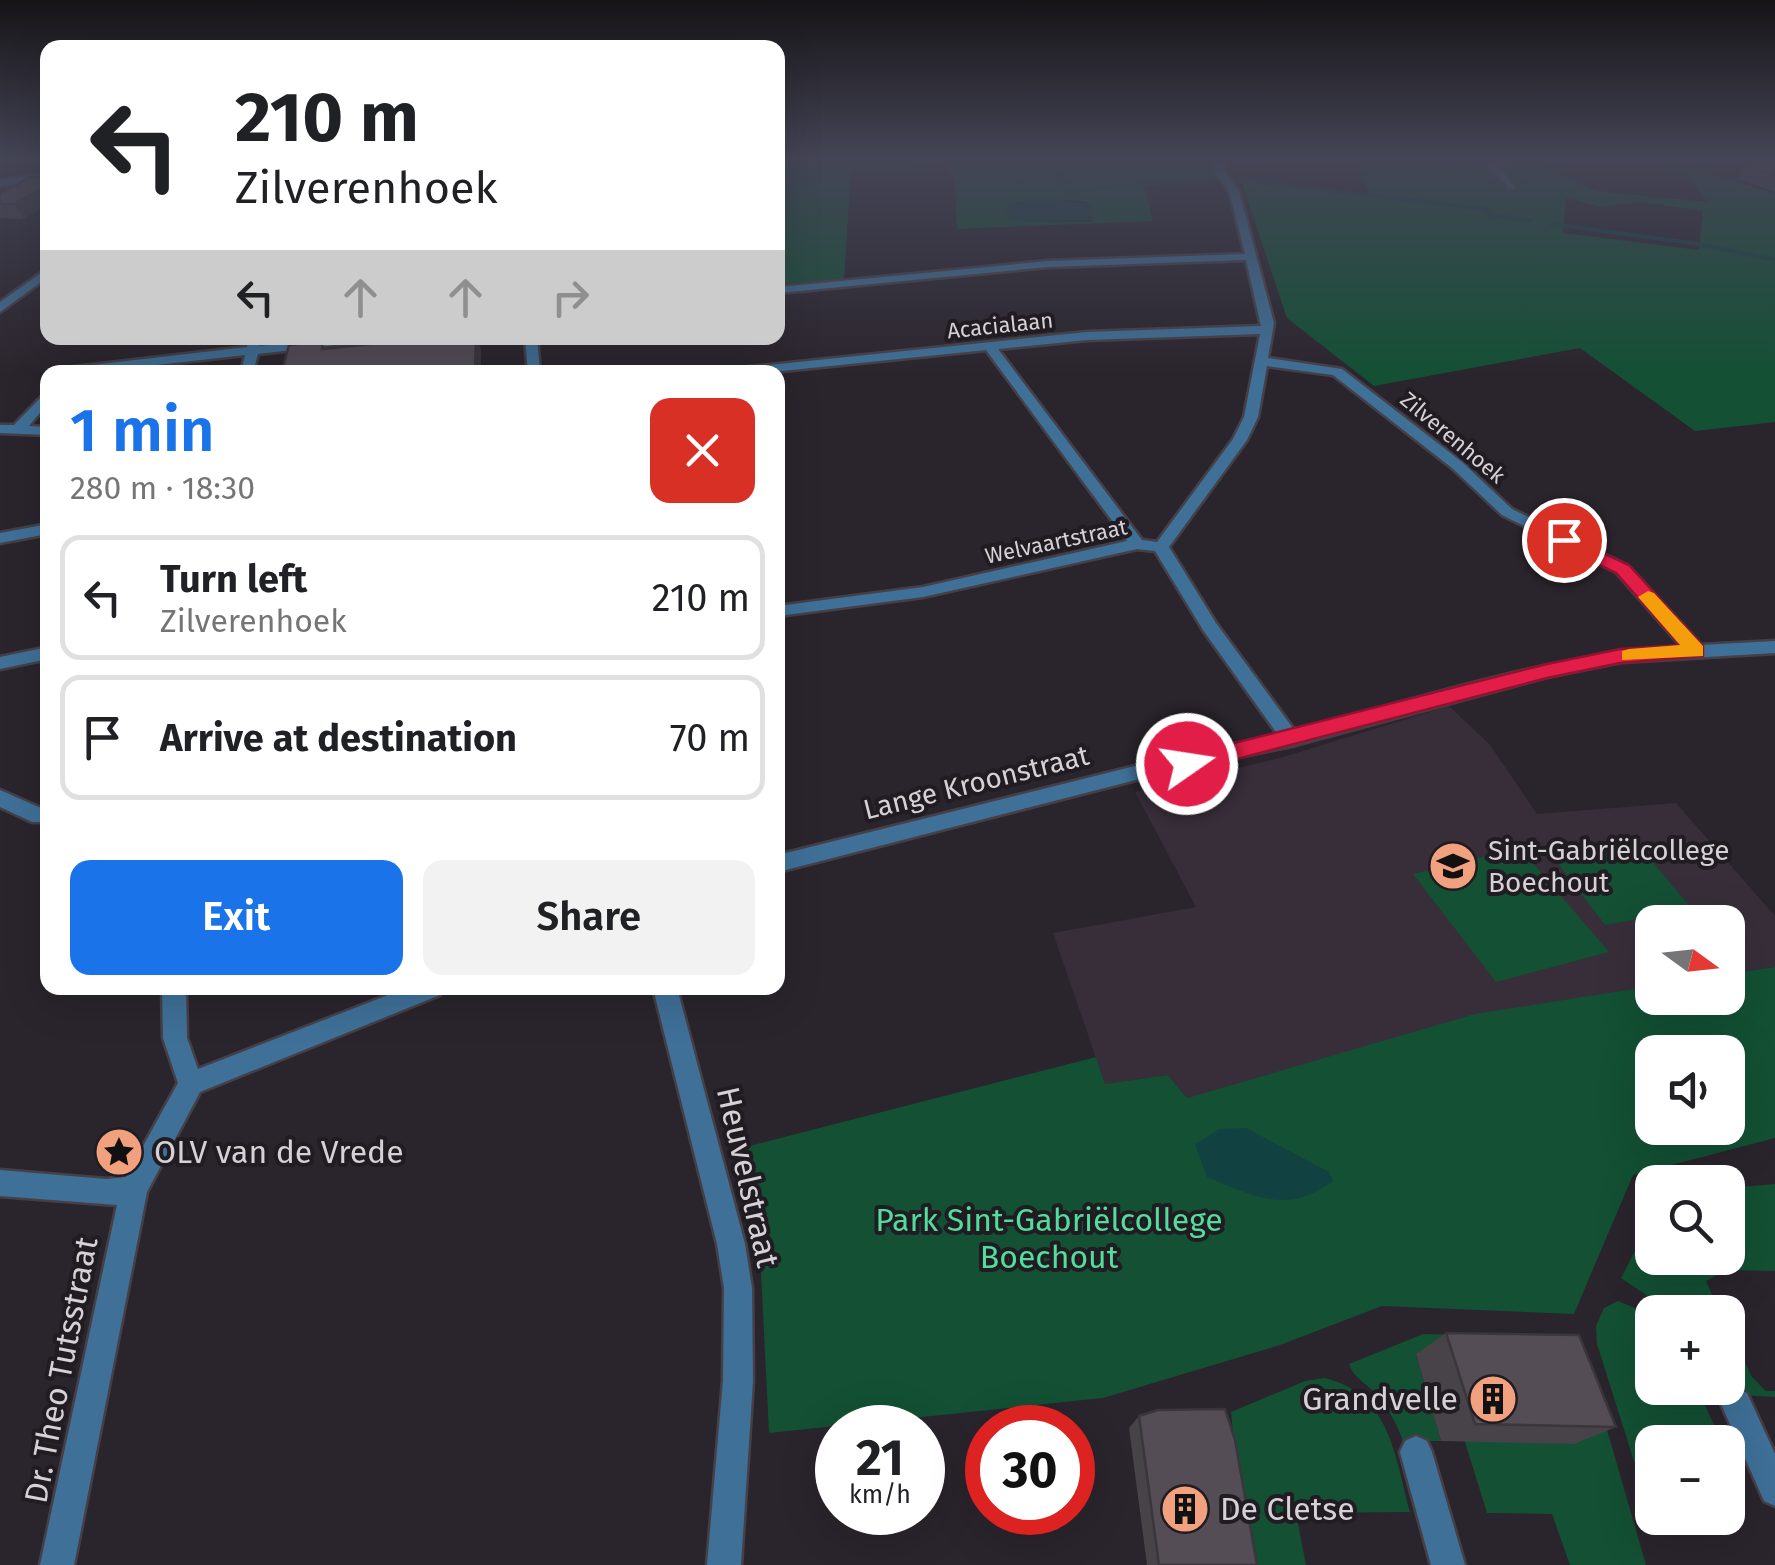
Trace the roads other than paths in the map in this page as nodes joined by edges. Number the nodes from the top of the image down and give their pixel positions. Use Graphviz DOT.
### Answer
graph roads {
  1 [pos="1245,231"];
  2 [pos="1252,257"];
  3 [pos="40,278"];
  4 [pos="785,289"];
  5 [pos="0,308"];
  6 [pos="1264,330"];
  7 [pos="253,345"];
  8 [pos="309,345"];
  9 [pos="990,346"];
  10 [pos="251,353"];
  11 [pos="1260,362"];
  12 [pos="134,365"];
  13 [pos="248,365"];
  14 [pos="785,367"];
  15 [pos="40,404"];
  16 [pos="0,428"];
  17 [pos="18,430"];
  18 [pos="40,431"];
  19 [pos="40,530"];
  20 [pos="0,538"];
  21 [pos="1137,544"];
  22 [pos="1161,548"];
  23 [pos="785,610"];
  24 [pos="1775,647"];
  25 [pos="1696,651"];
  26 [pos="40,654"];
  27 [pos="0,662"];
  28 [pos="1291,739"];
  29 [pos="0,798"];
  30 [pos="40,816"];
  31 [pos="785,862"];
  32 [pos="174,995"];
  33 [pos="414,995"];
  34 [pos="667,995"];
  35 [pos="191,1084"];
  36 [pos="0,1184"];
  37 [pos="134,1189"];
  38 [pos="1736,1405"];
  39 [pos="1416,1452"];
  40 [pos="1775,1490"];
  41 [pos="58,1565"];
  42 [pos="724,1565"];
  43 [pos="1448,1565"];
  1 -- 2 [label="street, Welvaartstraat"];
  2 -- 4 [label="street"];
  2 -- 6 [label="street, Welvaartstraat"];
  3 -- 5 [label="street"];
  6 -- 9 [label="street, Acacialaan"];
  6 -- 11 [label="street, Welvaartstraat"];
  7 -- 10 [label="street"];
  8 -- 10 [label="street"];
  9 -- 14 [label="street, Acacialaan"];
  9 -- 21 [label="street"];
  10 -- 12 [label="street"];
  10 -- 13 [label="street"];
  11 -- 22 [label="street, Welvaartstraat"];
  11 -- 25 [label="street, Zilverenhoek"];
  15 -- 17 [label="street"];
  16 -- 17 [label="street"];
  17 -- 18 [label="street"];
  19 -- 20 [label="street"];
  21 -- 22 [label="street, Welvaartstraat"];
  21 -- 23 [label="street, Welvaartstraat"];
  22 -- 28 [label="street"];
  24 -- 25 [label="street, Lange Kroonstraat"];
  25 -- 28 [label="street, Lange Kroonstraat"];
  26 -- 27 [label="street"];
  28 -- 31 [label="street, Lange Kroonstraat"];
  29 -- 30 [label="street"];
  32 -- 35 [label="street"];
  33 -- 35 [label="street"];
  34 -- 42 [label="street, Heuvelstraat"];
  35 -- 37 [label="street, Dr. Theo Tutsstraat"];
  36 -- 37 [label="street"];
  37 -- 41 [label="street, Dr. Theo Tutsstraat"];
  38 -- 40 [label="street"];
  39 -- 43 [label="street"];
}
